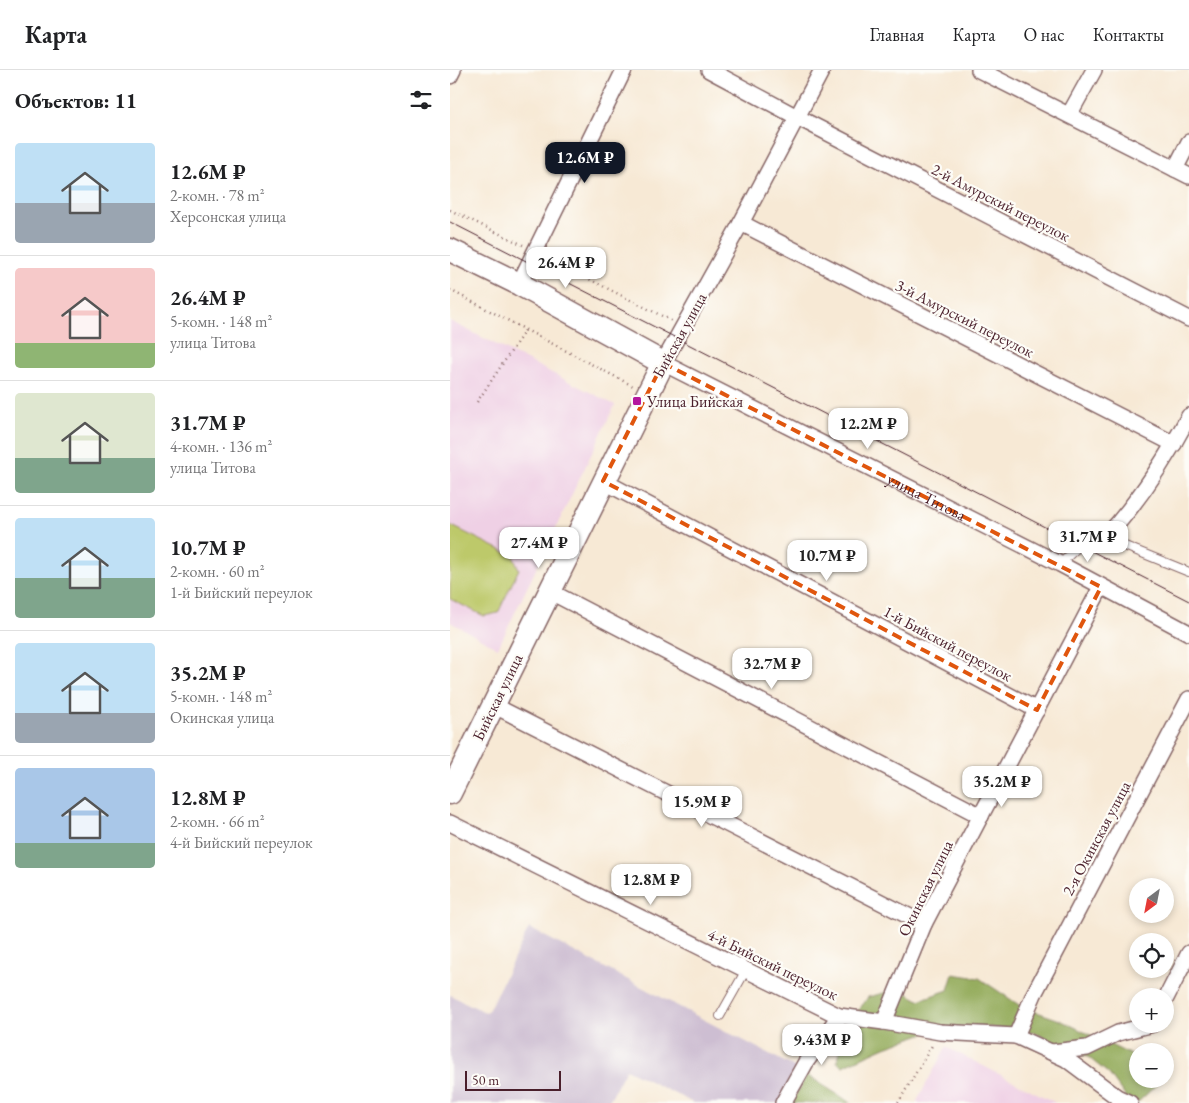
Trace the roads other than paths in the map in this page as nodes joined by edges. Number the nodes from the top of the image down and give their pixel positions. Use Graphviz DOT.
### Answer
graph roads {
  1 [pos="453,70"];
  2 [pos="624,70"];
  3 [pos="708,70"];
  4 [pos="822,70"];
  5 [pos="980,70"];
  6 [pos="1094,70"];
  7 [pos="450,76"];
  8 [pos="1069,115"];
  9 [pos="797,118"];
  10 [pos="1189,142"];
  11 [pos="1175,169"];
  12 [pos="1189,176"];
  13 [pos="741,223"];
  14 [pos="450,250"];
  15 [pos="518,284"];
  16 [pos="1189,319"];
  17 [pos="663,363"];
  18 [pos="1189,416"];
  19 [pos="1174,444"];
  20 [pos="603,481"];
  21 [pos="1105,538"];
  22 [pos="1060,564"];
  23 [pos="1189,572"];
  24 [pos="1101,587"];
  25 [pos="549,591"];
  26 [pos="1189,632"];
  27 [pos="1189,699"];
  28 [pos="493,705"];
  29 [pos="1037,710"];
  30 [pos="450,793"];
  31 [pos="980,816"];
  32 [pos="450,823"];
  33 [pos="924,924"];
  34 [pos="1189,953"];
  35 [pos="746,970"];
  36 [pos="1171,988"];
  37 [pos="720,1016"];
  38 [pos="839,1016"];
  39 [pos="884,1022"];
  40 [pos="1129,1030"];
  41 [pos="1016,1036"];
  42 [pos="1052,1052"];
  43 [pos="783,1103"];
  44 [pos="1130,1103"];
  1 -- 7 [label="street"];
  2 -- 15 [label="street"];
  3 -- 9 [label="street, 2-й Амурский переулок"];
  4 -- 9 [label="street, Бийская улица"];
  5 -- 8 [label="street"];
  6 -- 8 [label="street"];
  8 -- 11 [label="street"];
  9 -- 13 [label="street, Бийская улица"];
  9 -- 16 [label="street, 2-й Амурский переулок"];
  10 -- 11 [label="street"];
  11 -- 12 [label="street"];
  13 -- 17 [label="street, Бийская улица"];
  13 -- 19 [label="street, 3-й Амурский переулок"];
  14 -- 15 [label="street, улица Титова"];
  15 -- 17 [label="street, улица Титова"];
  17 -- 20 [label="street, Бийская улица"];
  17 -- 22 [label="street, улица Титова"];
  18 -- 19 [label="street"];
  19 -- 21 [label="street"];
  20 -- 25 [label="street, Бийская улица"];
  20 -- 29 [label="street, 1-й Бийский переулок"];
  21 -- 22 [label="lane"];
  21 -- 23 [label="lane"];
  22 -- 24 [label="street, улица Титова"];
  24 -- 26 [label="street, улица Титова"];
  24 -- 29 [label="street, Окинская улица"];
  25 -- 28 [label="street, Бийская улица"];
  25 -- 31 [label="street"];
  27 -- 41 [label="street, 2-я Окинская улица"];
  28 -- 30 [label="street, Бийская улица"];
  28 -- 33 [label="street"];
  29 -- 31 [label="street, Окинская улица"];
  31 -- 33 [label="street, Окинская улица"];
  32 -- 35 [label="street, 4-й Бийский переулок"];
  33 -- 39 [label="street, Окинская улица"];
  34 -- 36 [label="street"];
  35 -- 37 [label="lane"];
  35 -- 38 [label="street, 4-й Бийский переулок"];
  38 -- 39 [label="street, 4-й Бийский переулок"];
  38 -- 43 [label="street"];
  39 -- 41 [label="street, 4-й Бийский переулок"];
  40 -- 42 [label="street"];
  41 -- 42 [label="street"];
  42 -- 44 [label="street"];
}
